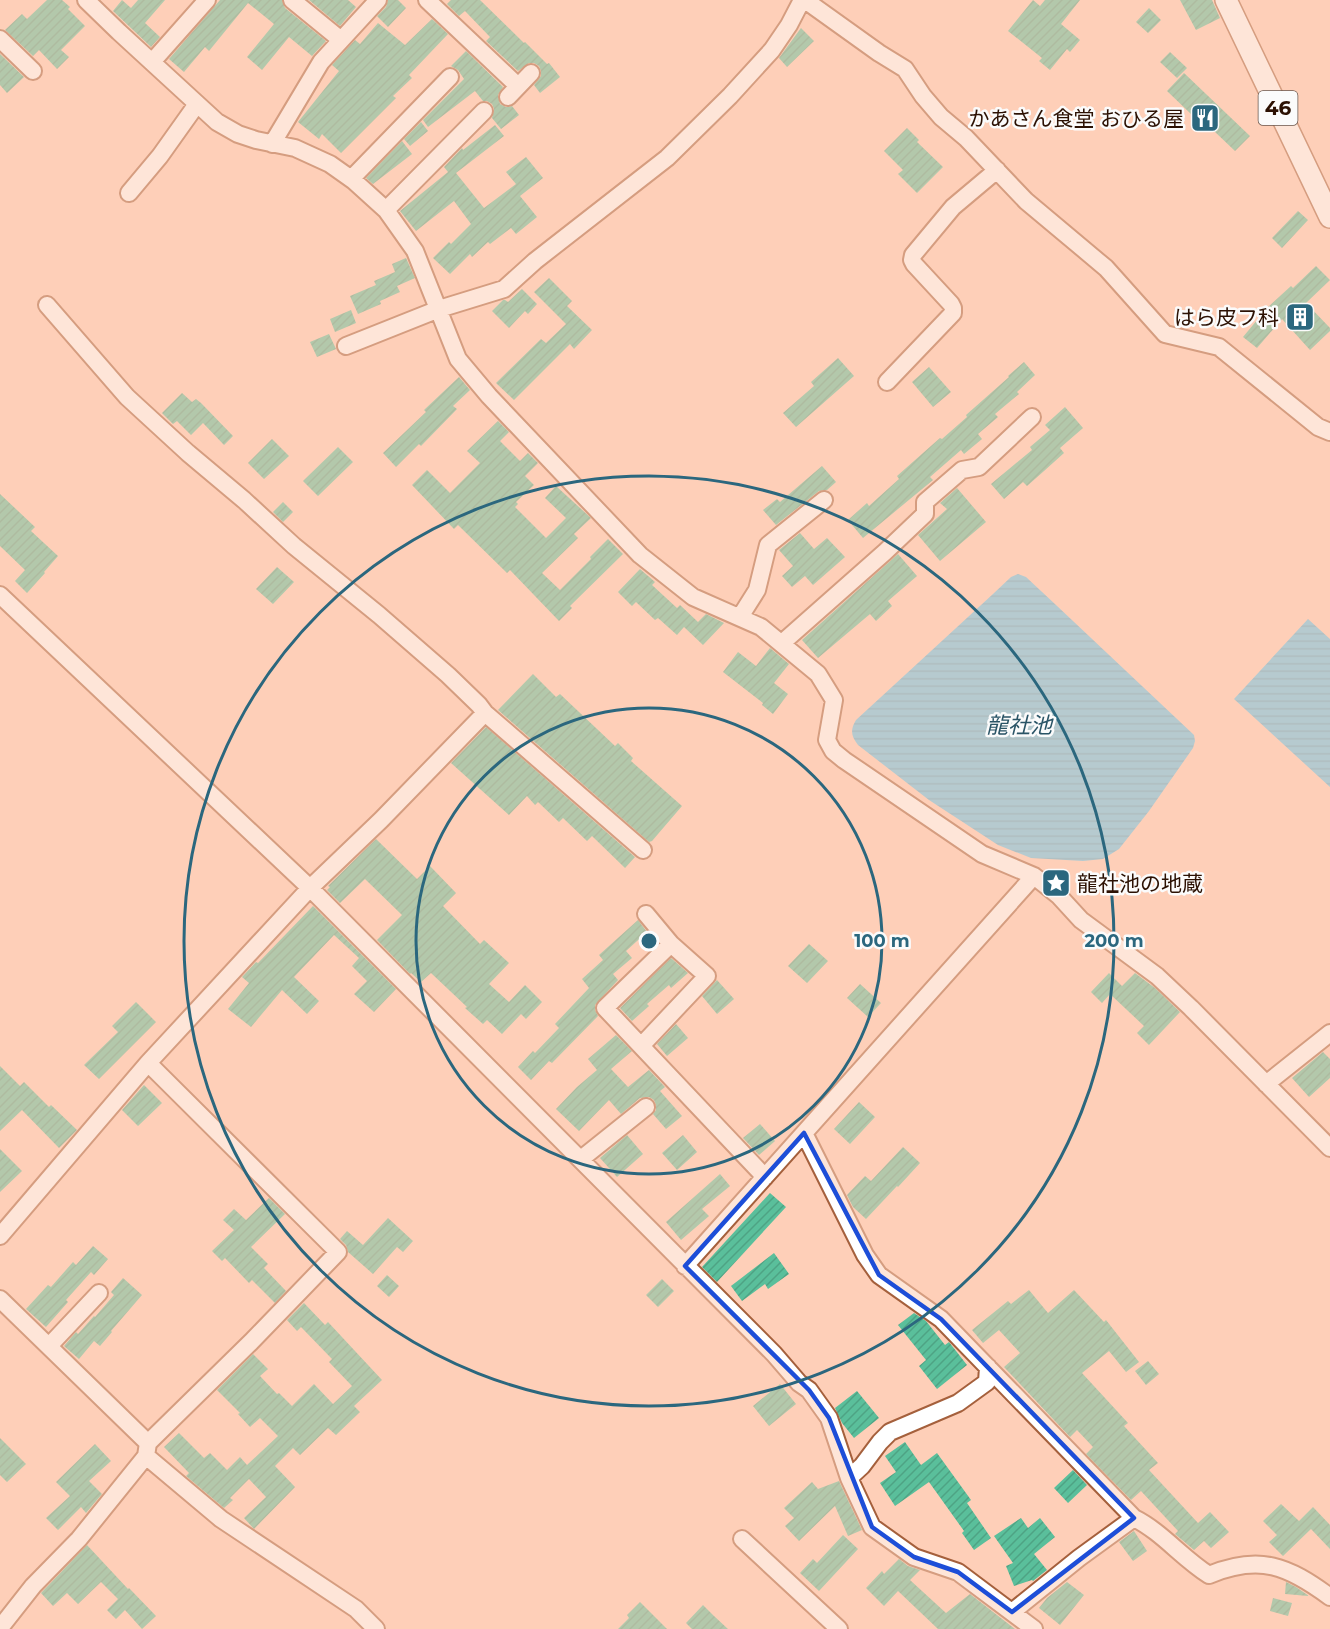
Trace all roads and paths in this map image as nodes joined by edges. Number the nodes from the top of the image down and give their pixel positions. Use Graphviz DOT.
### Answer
graph roads {
  1 [pos="86,0"];
  2 [pos="207,0"];
  3 [pos="292,0"];
  4 [pos="378,0"];
  5 [pos="427,0"];
  6 [pos="803,0"];
  7 [pos="1226,0"];
  8 [pos="0,39"];
  9 [pos="341,40"];
  10 [pos="152,62"];
  11 [pos="33,71"];
  12 [pos="531,73"];
  13 [pos="450,77"];
  14 [pos="197,104"];
  15 [pos="484,111"];
  16 [pos="273,144"];
  17 [pos="997,170"];
  18 [pos="351,179"];
  19 [pos="129,194"];
  20 [pos="386,210"];
  21 [pos="1330,217"];
  22 [pos="47,305"];
  23 [pos="439,309"];
  24 [pos="346,346"];
  25 [pos="887,382"];
  26 [pos="1032,417"];
  27 [pos="1330,432"];
  28 [pos="824,500"];
  29 [pos="0,595"];
  30 [pos="740,617"];
  31 [pos="782,643"];
  32 [pos="485,713"];
  33 [pos="643,850"];
  34 [pos="1034,876"];
  35 [pos="310,888"];
  36 [pos="646,914"];
  37 [pos="671,944"];
  38 [pos="1330,1033"];
  39 [pos="641,1046"];
  40 [pos="148,1063"];
  41 [pos="1266,1084"];
  42 [pos="646,1107"];
  43 [pos="804,1133"];
  44 [pos="1330,1148"];
  45 [pos="581,1159"];
  46 [pos="765,1177"];
  47 [pos="0,1236"];
  48 [pos="685,1266"];
  49 [pos="99,1293"];
  50 [pos="0,1299"];
  51 [pos="49,1346"];
  52 [pos="987,1367"];
  53 [pos="147,1449"];
  54 [pos="849,1478"];
  55 [pos="1134,1518"];
  56 [pos="742,1539"];
  57 [pos="1330,1597"];
  58 [pos="1012,1612"];
  59 [pos="0,1628"];
  60 [pos="376,1629"];
  61 [pos="838,1629"];
  62 [pos="1034,1629"];
  1 -- 10 [label="street"];
  2 -- 10 [label="street"];
  3 -- 9 [label="street"];
  4 -- 9 [label="street"];
  5 -- 12 [label="street"];
  6 -- 17 [label="street"];
  6 -- 23 [label="street"];
  7 -- 21 [label="main road, 46"];
  8 -- 11 [label="street"];
  9 -- 16 [label="street"];
  10 -- 14 [label="street"];
  13 -- 18 [label="street"];
  14 -- 16 [label="street"];
  14 -- 19 [label="street"];
  15 -- 20 [label="street"];
  16 -- 18 [label="street"];
  17 -- 25 [label="street"];
  17 -- 27 [label="street"];
  18 -- 20 [label="street"];
  20 -- 23 [label="street"];
  22 -- 32 [label="street"];
  23 -- 24 [label="street"];
  23 -- 30 [label="street"];
  26 -- 31 [label="street"];
  28 -- 30 [label="street"];
  29 -- 35 [label="street"];
  30 -- 31 [label="street"];
  31 -- 34 [label="street"];
  32 -- 33 [label="street"];
  32 -- 35 [label="street"];
  34 -- 41 [label="street"];
  34 -- 43 [label="street"];
  35 -- 40 [label="street"];
  35 -- 45 [label="street"];
  36 -- 37 [label="street"];
  37 -- 39 [label="street"];
  37 -- 39 [label="street"];
  38 -- 41 [label="street"];
  39 -- 46 [label="street"];
  40 -- 47 [label="street"];
  40 -- 53 [label="street"];
  41 -- 44 [label="street"];
  42 -- 45 [label="street"];
  43 -- 46 [label="street"];
  43 -- 52 [label="street"];
  45 -- 48 [label="street"];
  46 -- 48 [label="street"];
  48 -- 54 [label="street"];
  49 -- 51 [label="street"];
  50 -- 51 [label="street"];
  51 -- 53 [label="street"];
  52 -- 54 [label="street"];
  52 -- 55 [label="street"];
  53 -- 59 [label="street"];
  53 -- 60 [label="street"];
  54 -- 58 [label="street"];
  55 -- 57 [label="street"];
  55 -- 58 [label="street"];
  56 -- 61 [label="street"];
  58 -- 62 [label="street"];
}
